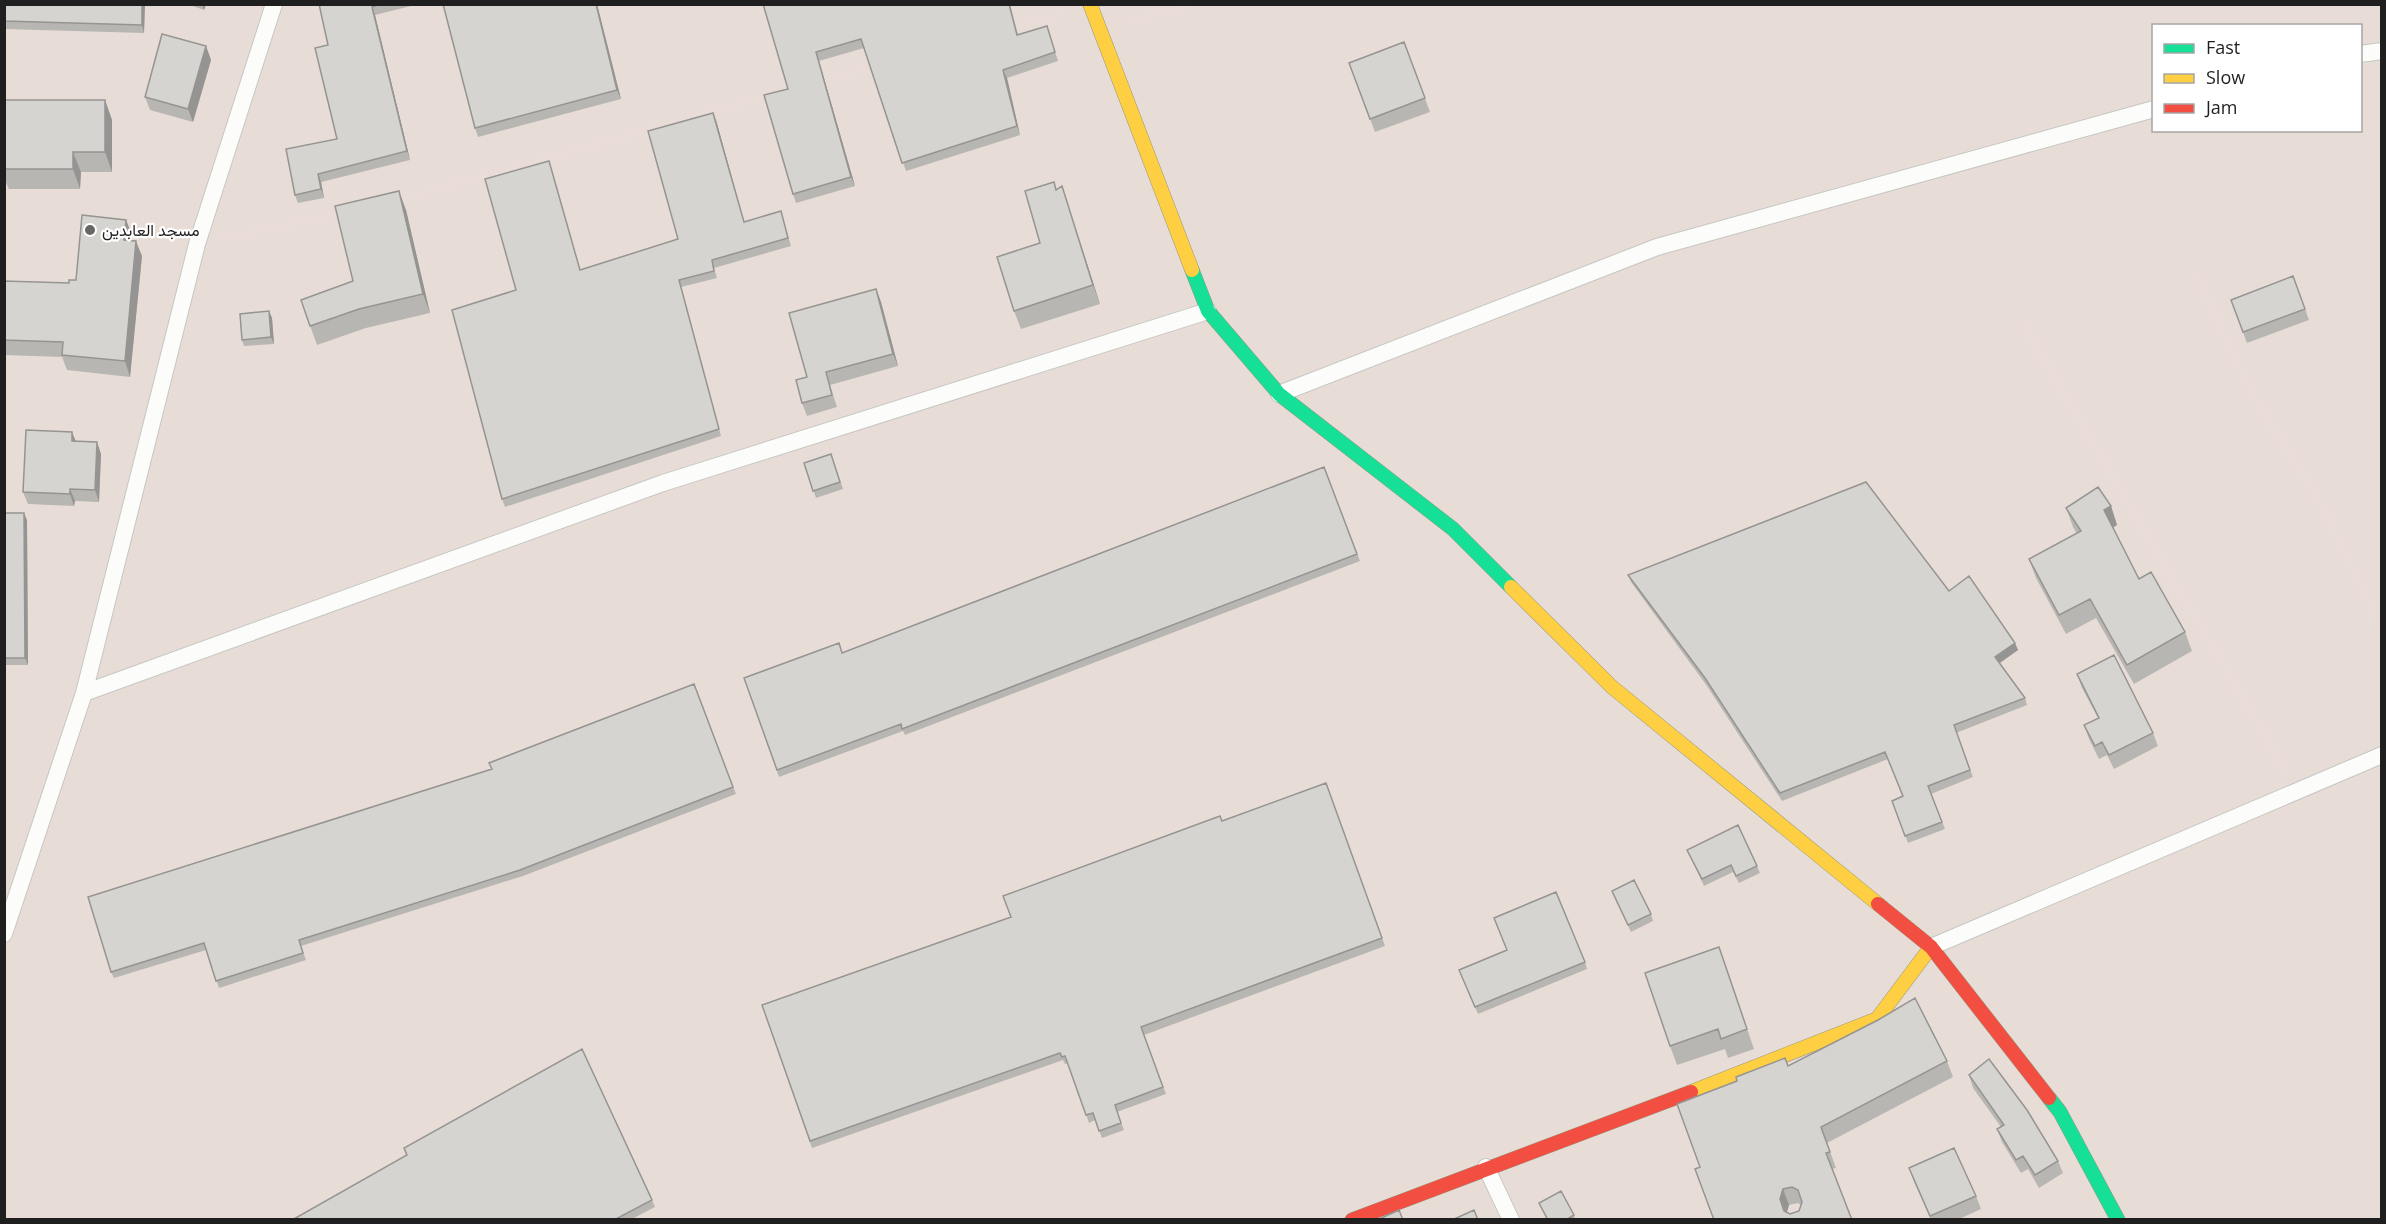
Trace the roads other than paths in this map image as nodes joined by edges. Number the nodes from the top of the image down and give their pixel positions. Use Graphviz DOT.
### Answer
graph roads {
  1 [pos="274,4"];
  2 [pos="1091,5"];
  3 [pos="2382,51"];
  4 [pos="2362,54"];
  5 [pos="2152,110"];
  6 [pos="1208,311"];
  7 [pos="1279,394"];
  8 [pos="84,693"];
  9 [pos="2382,755"];
  10 [pos="4,934"];
  11 [pos="1931,947"];
  12 [pos="1486,1167"];
  13 [pos="1352,1220"];
  14 [pos="1511,1220"];
  15 [pos="2118,1220"];
  1 -- 8 [label="lane"];
  2 -- 6 [label="street"];
  3 -- 4 [label="lane"];
  5 -- 7 [label="lane"];
  6 -- 7 [label="street"];
  6 -- 8 [label="lane"];
  7 -- 11 [label="street"];
  8 -- 10 [label="lane"];
  9 -- 11 [label="lane"];
  11 -- 12 [label="street"];
  11 -- 15 [label="street"];
  12 -- 13 [label="street"];
  12 -- 14 [label="lane"];
}
